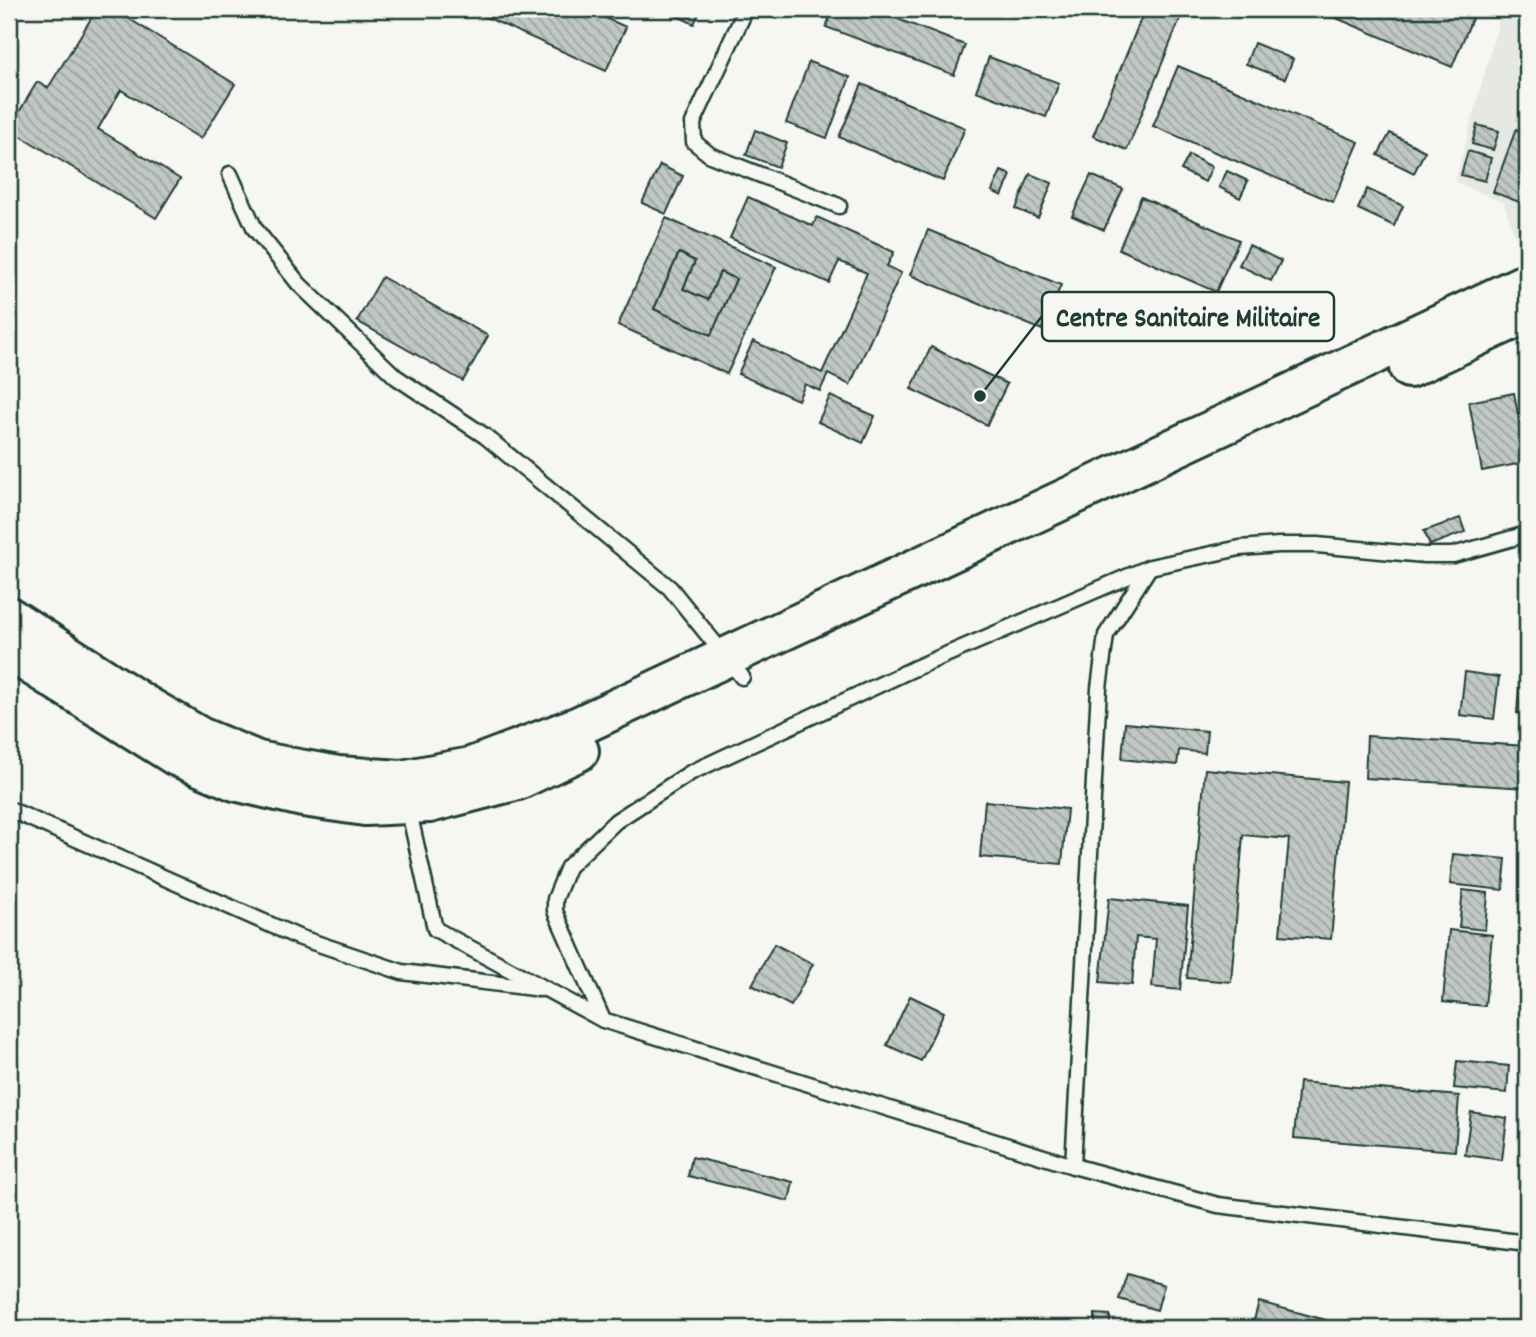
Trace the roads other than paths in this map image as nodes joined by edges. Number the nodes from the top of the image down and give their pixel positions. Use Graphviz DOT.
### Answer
graph roads {
  1 [pos="746,9"];
  2 [pos="230,174"];
  3 [pos="839,206"];
  4 [pos="1527,283"];
  5 [pos="1527,313"];
  6 [pos="1527,534"];
  7 [pos="974,555"];
  8 [pos="1150,568"];
  9 [pos="9,617"];
  10 [pos="9,651"];
  11 [pos="733,667"];
  12 [pos="405,793"];
  13 [pos="9,809"];
  14 [pos="548,990"];
  15 [pos="603,1020"];
  16 [pos="1073,1166"];
  17 [pos="1527,1243"];
  1 -- 3 [label="lane"];
  2 -- 11 [label="lane"];
  4 -- 7 [label="highway"];
  5 -- 7 [label="highway"];
  6 -- 8 [label="lane"];
  7 -- 11 [label="highway"];
  8 -- 15 [label="lane"];
  8 -- 16 [label="lane"];
  9 -- 12 [label="highway"];
  10 -- 12 [label="highway"];
  11 -- 12 [label="highway"];
  12 -- 14 [label="lane"];
  13 -- 14 [label="lane"];
  14 -- 15 [label="lane"];
  15 -- 16 [label="lane"];
  16 -- 17 [label="lane"];
}
